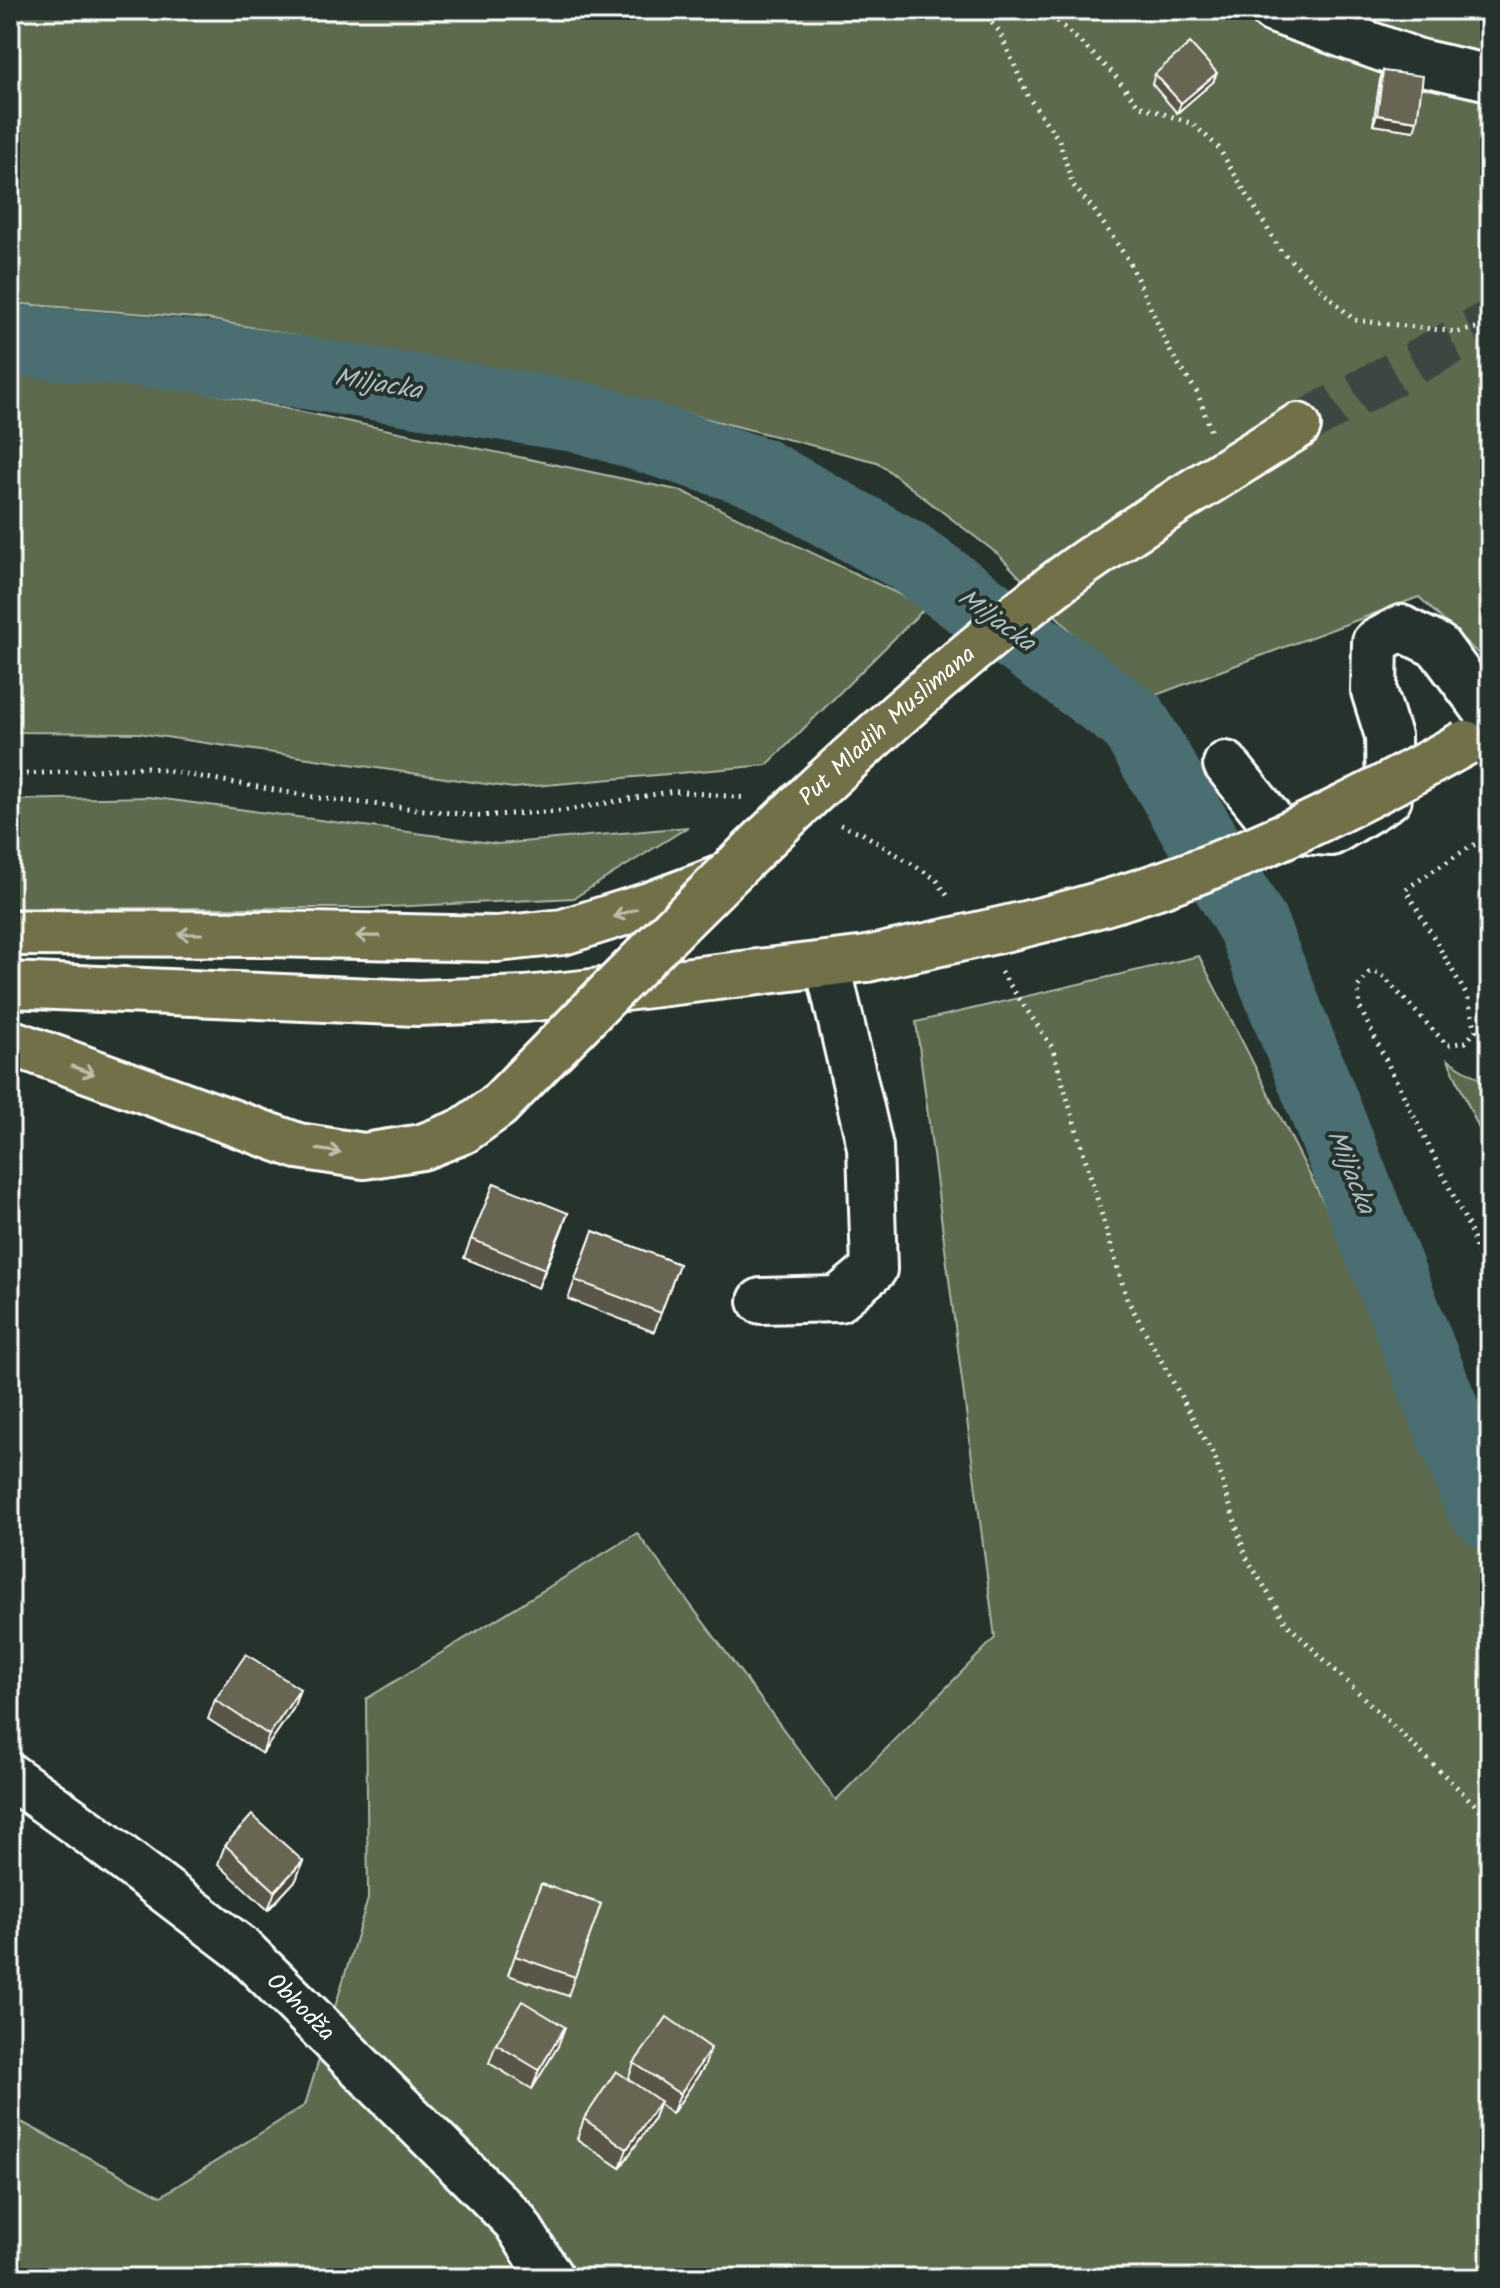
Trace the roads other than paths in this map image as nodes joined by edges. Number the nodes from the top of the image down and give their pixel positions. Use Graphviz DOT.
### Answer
graph roads {
  1 [pos="1273,10"];
  2 [pos="1490,78"];
  3 [pos="1298,426"];
  4 [pos="1482,729"];
  5 [pos="1226,764"];
  6 [pos="724,877"];
  7 [pos="10,933"];
  8 [pos="847,962"];
  9 [pos="10,985"];
  10 [pos="10,1042"];
  11 [pos="761,1301"];
  12 [pos="10,1776"];
  13 [pos="551,2278"];
  1 -- 2 [label="street"];
  3 -- 6 [label="main road, Put Mladih Muslimana, bridge"];
  4 -- 5 [label="street"];
  4 -- 8 [label="main road, bridge"];
  6 -- 7 [label="main road, one-way"];
  10 -- 6 [label="main road, Put Mladih Muslimana, one-way, bridge"];
  8 -- 9 [label="main road"];
  8 -- 11 [label="street"];
  12 -- 13 [label="street, Obhodža"];
}
